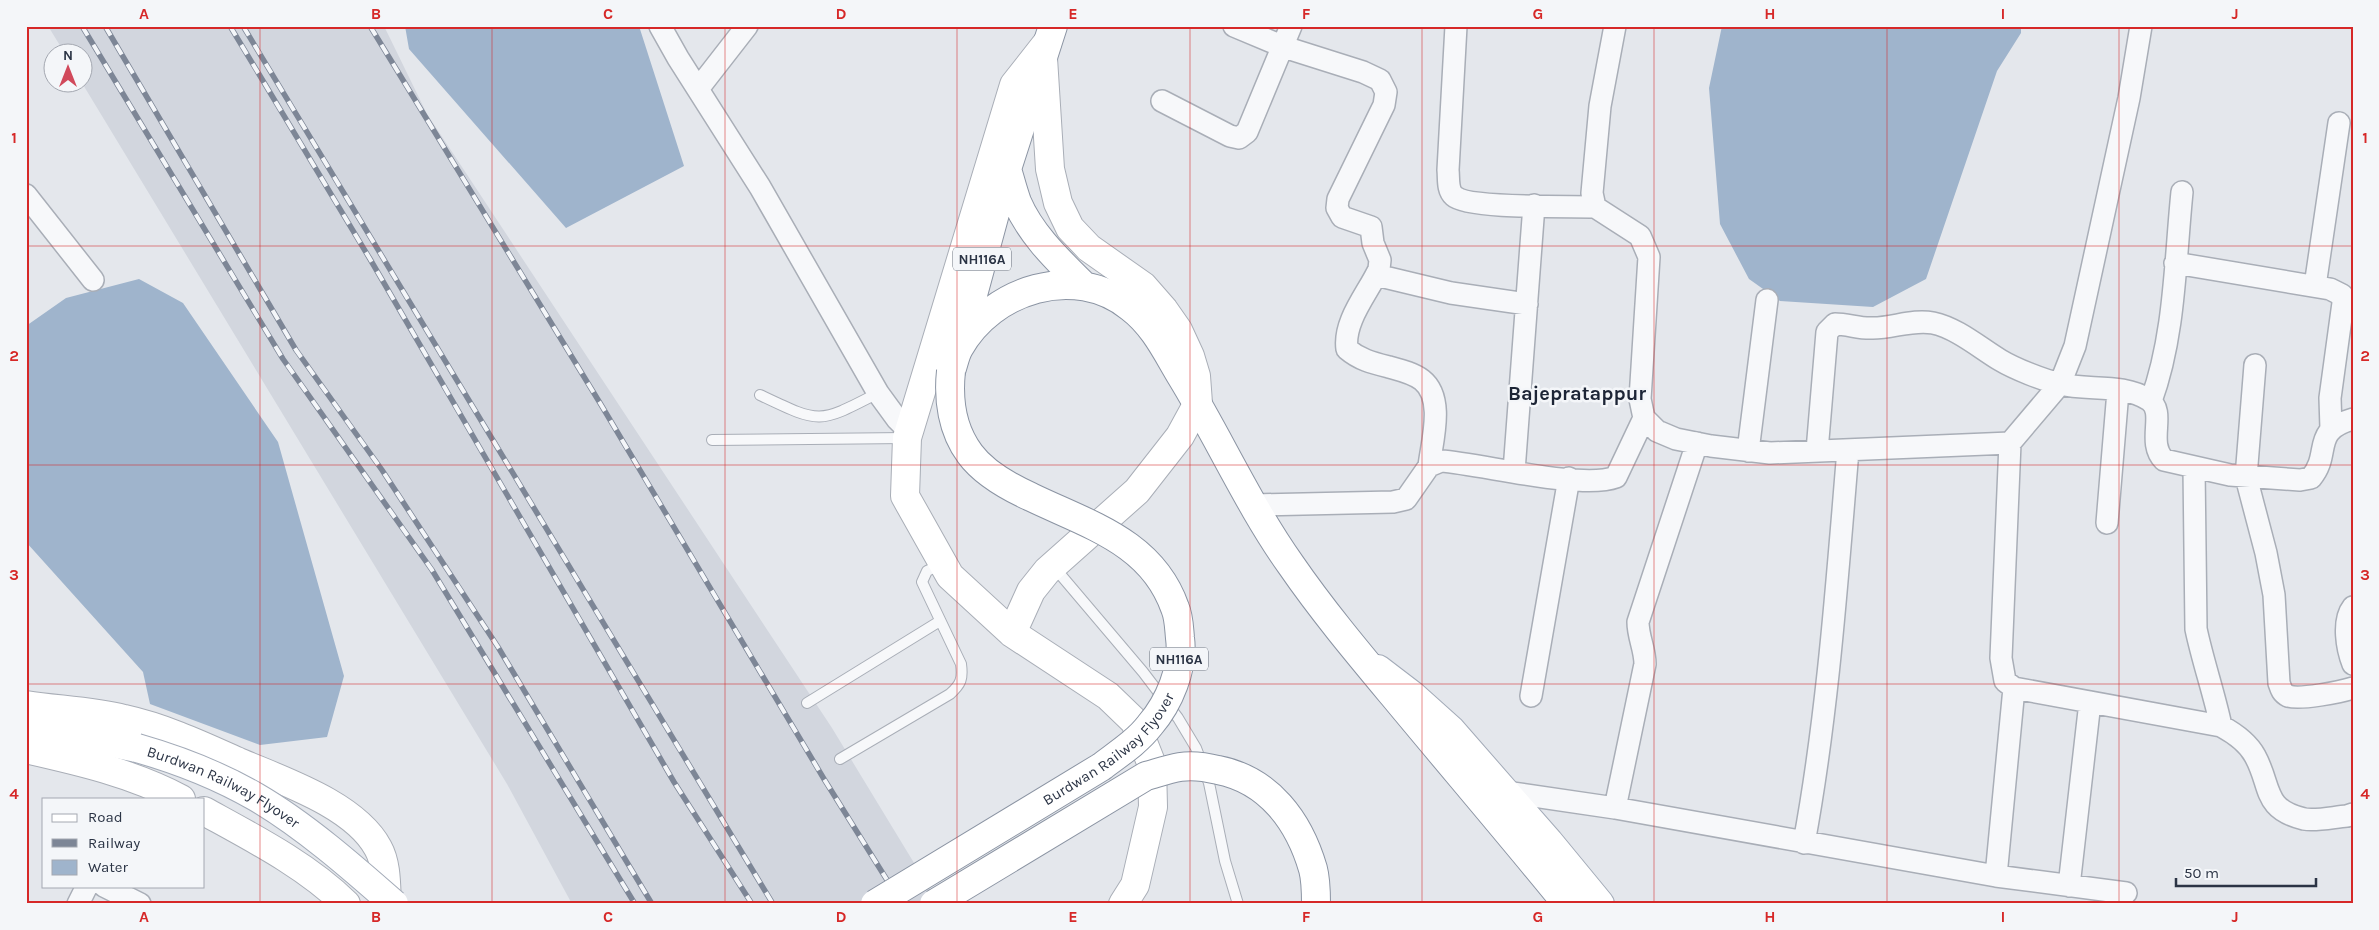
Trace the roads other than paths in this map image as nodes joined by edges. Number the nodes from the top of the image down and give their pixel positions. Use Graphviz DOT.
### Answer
graph roads {
  1 [pos="660,26"];
  2 [pos="747,26"];
  3 [pos="1234,26"];
  4 [pos="1291,26"];
  5 [pos="1456,26"];
  6 [pos="1615,26"];
  7 [pos="2141,26"];
  8 [pos="1048,42"];
  9 [pos="1284,47"];
  10 [pos="698,89"];
  11 [pos="1162,101"];
  12 [pos="2339,123"];
  13 [pos="1007,168"];
  14 [pos="2182,192"];
  15 [pos="26,195"];
  16 [pos="1534,205"];
  17 [pos="1595,207"];
  18 [pos="2175,263"];
  19 [pos="1376,276"];
  20 [pos="93,280"];
  21 [pos="1084,286"];
  22 [pos="2315,286"];
  23 [pos="1767,300"];
  24 [pos="1527,304"];
  25 [pos="955,360"];
  26 [pos="2255,365"];
  27 [pos="2060,384"];
  28 [pos="2118,391"];
  29 [pos="878,393"];
  30 [pos="760,395"];
  31 [pos="2151,401"];
  32 [pos="1198,403"];
  33 [pos="1644,418"];
  34 [pos="2353,419"];
  35 [pos="2331,429"];
  36 [pos="908,435"];
  37 [pos="712,440"];
  38 [pos="1697,443"];
  39 [pos="2010,443"];
  40 [pos="1848,450"];
  41 [pos="1748,451"];
  42 [pos="1817,451"];
  43 [pos="1429,466"];
  44 [pos="2194,468"];
  45 [pos="1514,471"];
  46 [pos="2246,477"];
  47 [pos="1569,478"];
  48 [pos="1254,505"];
  49 [pos="2107,523"];
  50 [pos="943,563"];
  51 [pos="1053,566"];
  52 [pos="2353,607"];
  53 [pos="940,621"];
  54 [pos="1012,633"];
  55 [pos="1361,656"];
  56 [pos="2353,664"];
  57 [pos="2014,688"];
  58 [pos="2353,688"];
  59 [pos="1531,696"];
  60 [pos="2090,702"];
  61 [pos="807,703"];
  62 [pos="26,705"];
  63 [pos="26,724"];
  64 [pos="2221,726"];
  65 [pos="26,749"];
  66 [pos="840,759"];
  67 [pos="1506,792"];
  68 [pos="179,798"];
  69 [pos="1615,808"];
  70 [pos="205,812"];
  71 [pos="2351,819"];
  72 [pos="1804,843"];
  73 [pos="1996,876"];
  74 [pos="2068,886"];
  75 [pos="86,888"];
  76 [pos="108,888"];
  77 [pos="2126,893"];
  78 [pos="78,904"];
  79 [pos="140,904"];
  80 [pos="346,904"];
  81 [pos="387,904"];
  82 [pos="394,904"];
  83 [pos="875,904"];
  84 [pos="934,904"];
  85 [pos="1123,904"];
  86 [pos="1238,904"];
  87 [pos="1316,904"];
  88 [pos="1567,904"];
  89 [pos="1600,904"];
  1 -- 10 [label="street"];
  2 -- 10 [label="street"];
  3 -- 9 [label="street"];
  4 -- 9 [label="street"];
  5 -- 16 [label="street"];
  6 -- 17 [label="street"];
  7 -- 27 [label="street"];
  8 -- 13 [label="main road, NH116A"];
  8 -- 32 [label="main road"];
  8 -- 36 [label="main road"];
  9 -- 11 [label="street"];
  9 -- 19 [label="street"];
  10 -- 29 [label="street"];
  12 -- 22 [label="street"];
  13 -- 21 [label="main road"];
  13 -- 25 [label="main road, NH116A"];
  14 -- 18 [label="street"];
  15 -- 20 [label="street"];
  16 -- 17 [label="street"];
  16 -- 24 [label="street"];
  17 -- 33 [label="street"];
  18 -- 22 [label="street"];
  18 -- 31 [label="street"];
  19 -- 24 [label="street"];
  19 -- 43 [label="street"];
  21 -- 25 [label="main road"];
  21 -- 32 [label="main road"];
  22 -- 35 [label="street"];
  23 -- 41 [label="street"];
  24 -- 45 [label="street"];
  25 -- 83 [label="main road, Burdwan Railway Flyover / NH116A, bridge"];
  26 -- 46 [label="street"];
  27 -- 28 [label="street"];
  27 -- 39 [label="street"];
  27 -- 42 [label="street"];
  28 -- 31 [label="street"];
  28 -- 49 [label="street"];
  29 -- 30 [label="lane"];
  29 -- 36 [label="street"];
  31 -- 44 [label="street"];
  32 -- 48 [label="main road"];
  32 -- 51 [label="main road"];
  33 -- 38 [label="street"];
  33 -- 47 [label="street"];
  34 -- 35 [label="street"];
  35 -- 46 [label="street"];
  36 -- 37 [label="lane"];
  36 -- 50 [label="main road"];
  38 -- 41 [label="street"];
  38 -- 69 [label="street"];
  39 -- 40 [label="street"];
  39 -- 57 [label="street"];
  40 -- 42 [label="street"];
  40 -- 72 [label="street"];
  41 -- 42 [label="street"];
  43 -- 45 [label="street"];
  43 -- 48 [label="street"];
  44 -- 46 [label="street"];
  44 -- 64 [label="street"];
  45 -- 47 [label="street"];
  46 -- 58 [label="street"];
  47 -- 59 [label="street"];
  48 -- 55 [label="main road"];
  50 -- 53 [label="lane"];
  50 -- 54 [label="main road"];
  51 -- 54 [label="main road"];
  51 -- 86 [label="lane"];
  52 -- 56 [label="street"];
  53 -- 61 [label="lane"];
  53 -- 66 [label="lane"];
  54 -- 85 [label="main road"];
  55 -- 67 [label="main road"];
  55 -- 88 [label="main road"];
  57 -- 60 [label="street"];
  57 -- 73 [label="street"];
  60 -- 64 [label="street"];
  60 -- 74 [label="street"];
  62 -- 81 [label="main road"];
  63 -- 82 [label="main road, Burdwan Railway Flyover, bridge"];
  64 -- 71 [label="street"];
  65 -- 68 [label="main road"];
  67 -- 69 [label="street"];
  67 -- 89 [label="main road"];
  69 -- 72 [label="street"];
  70 -- 80 [label="main road"];
  72 -- 73 [label="street"];
  73 -- 74 [label="street"];
  74 -- 77 [label="street"];
  75 -- 78 [label="street"];
  76 -- 79 [label="street"];
  84 -- 87 [label="main road, bridge"];
}
